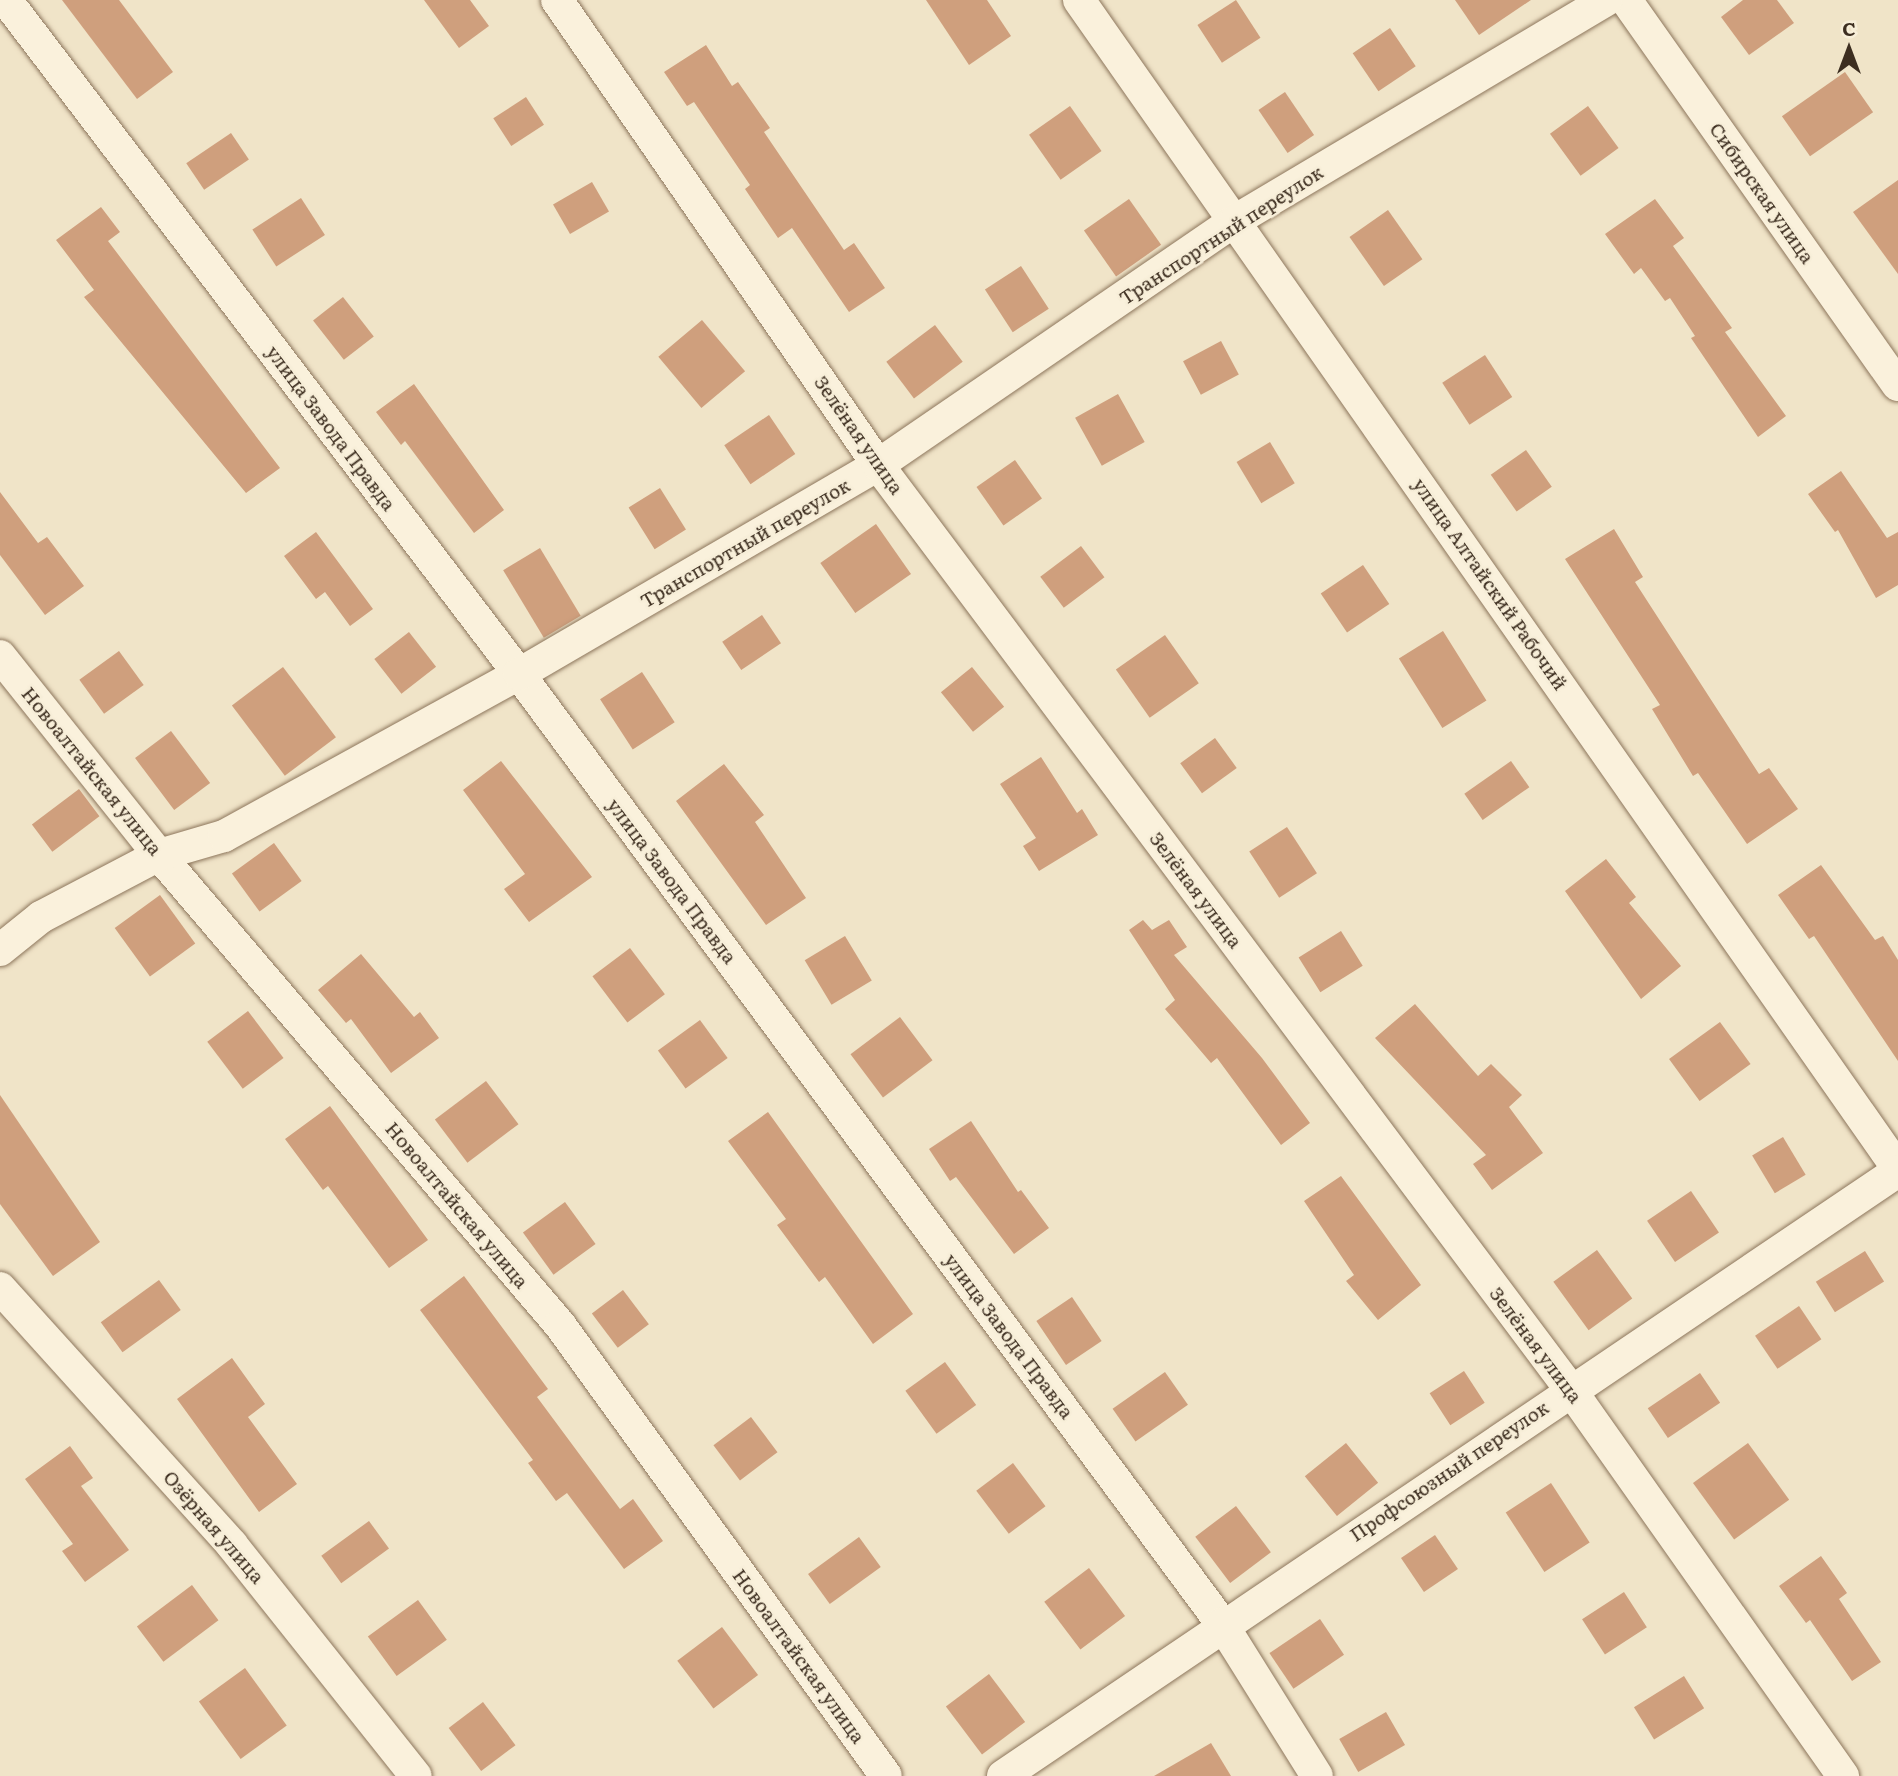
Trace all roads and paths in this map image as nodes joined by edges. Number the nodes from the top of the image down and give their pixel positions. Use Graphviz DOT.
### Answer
graph roads {
  1 [pos="6,0"];
  2 [pos="557,0"];
  3 [pos="1079,0"];
  4 [pos="1607,0"];
  5 [pos="1626,0"];
  6 [pos="1237,220"];
  7 [pos="1898,385"];
  8 [pos="878,465"];
  9 [pos="0,656"];
  10 [pos="519,674"];
  11 [pos="159,855"];
  12 [pos="0,950"];
  13 [pos="1898,1170"];
  14 [pos="0,1288"];
  15 [pos="1570,1389"];
  16 [pos="1222,1624"];
  17 [pos="416,1776"];
  18 [pos="886,1776"];
  19 [pos="1003,1776"];
  20 [pos="1317,1776"];
  21 [pos="1843,1776"];
  1 -- 10 [label="street, улица Завода Правда"];
  2 -- 8 [label="street, Зелёная улица"];
  3 -- 6 [label="street, улица Алтайский Рабочий"];
  4 -- 6 [label="street, Транспортный переулок"];
  5 -- 7 [label="street, Сибирская улица"];
  6 -- 8 [label="street, Транспортный переулок"];
  6 -- 13 [label="street, улица Алтайский Рабочий"];
  8 -- 10 [label="street, Транспортный переулок"];
  8 -- 15 [label="street, Зелёная улица"];
  9 -- 11 [label="street, Новоалтайская улица"];
  10 -- 11 [label="street, Транспортный переулок"];
  10 -- 16 [label="street, улица Завода Правда"];
  11 -- 12 [label="street, Транспортный переулок"];
  11 -- 18 [label="street, Новоалтайская улица"];
  13 -- 15 [label="street, Профсоюзный переулок"];
  14 -- 17 [label="street, Озёрная улица"];
  15 -- 16 [label="street, Профсоюзный переулок"];
  15 -- 21 [label="street, Зелёная улица"];
  16 -- 19 [label="street, Профсоюзный переулок"];
  16 -- 20 [label="street, улица Завода Правда"];
}
